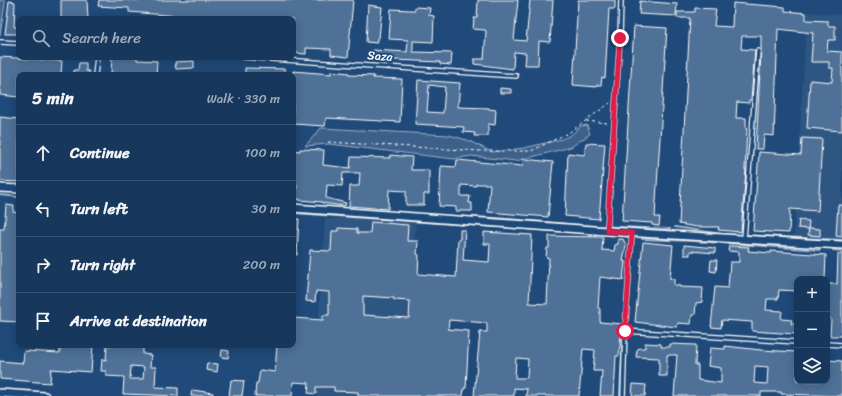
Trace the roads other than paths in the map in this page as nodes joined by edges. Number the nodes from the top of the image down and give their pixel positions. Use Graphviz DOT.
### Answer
graph roads {
  1 [pos="622,0"];
  2 [pos="0,42"];
  3 [pos="16,43"];
  4 [pos="758,51"];
  5 [pos="97,60"];
  6 [pos="286,60"];
  7 [pos="95,72"];
  8 [pos="516,76"];
  9 [pos="0,188"];
  10 [pos="16,189"];
  11 [pos="296,208"];
  12 [pos="607,231"];
  13 [pos="632,233"];
  14 [pos="744,239"];
  15 [pos="842,245"];
  16 [pos="625,331"];
  17 [pos="794,342"];
  18 [pos="830,344"];
  19 [pos="842,345"];
  20 [pos="0,393"];
  21 [pos="45,396"];
  22 [pos="623,396"];
  1 -- 12 [label="lane"];
  1 -- 12 [label="lane"];
  2 -- 3 [label="lane"];
  4 -- 14 [label="lane"];
  5 -- 7 [label="lane"];
  6 -- 8 [label="lane, Saza"];
  9 -- 10 [label="street"];
  11 -- 12 [label="street"];
  12 -- 13 [label="street"];
  13 -- 14 [label="street"];
  13 -- 16 [label="lane"];
  14 -- 15 [label="street"];
  16 -- 17 [label="lane"];
  16 -- 22 [label="lane"];
  18 -- 19 [label="lane"];
  20 -- 21 [label="street"];
}
